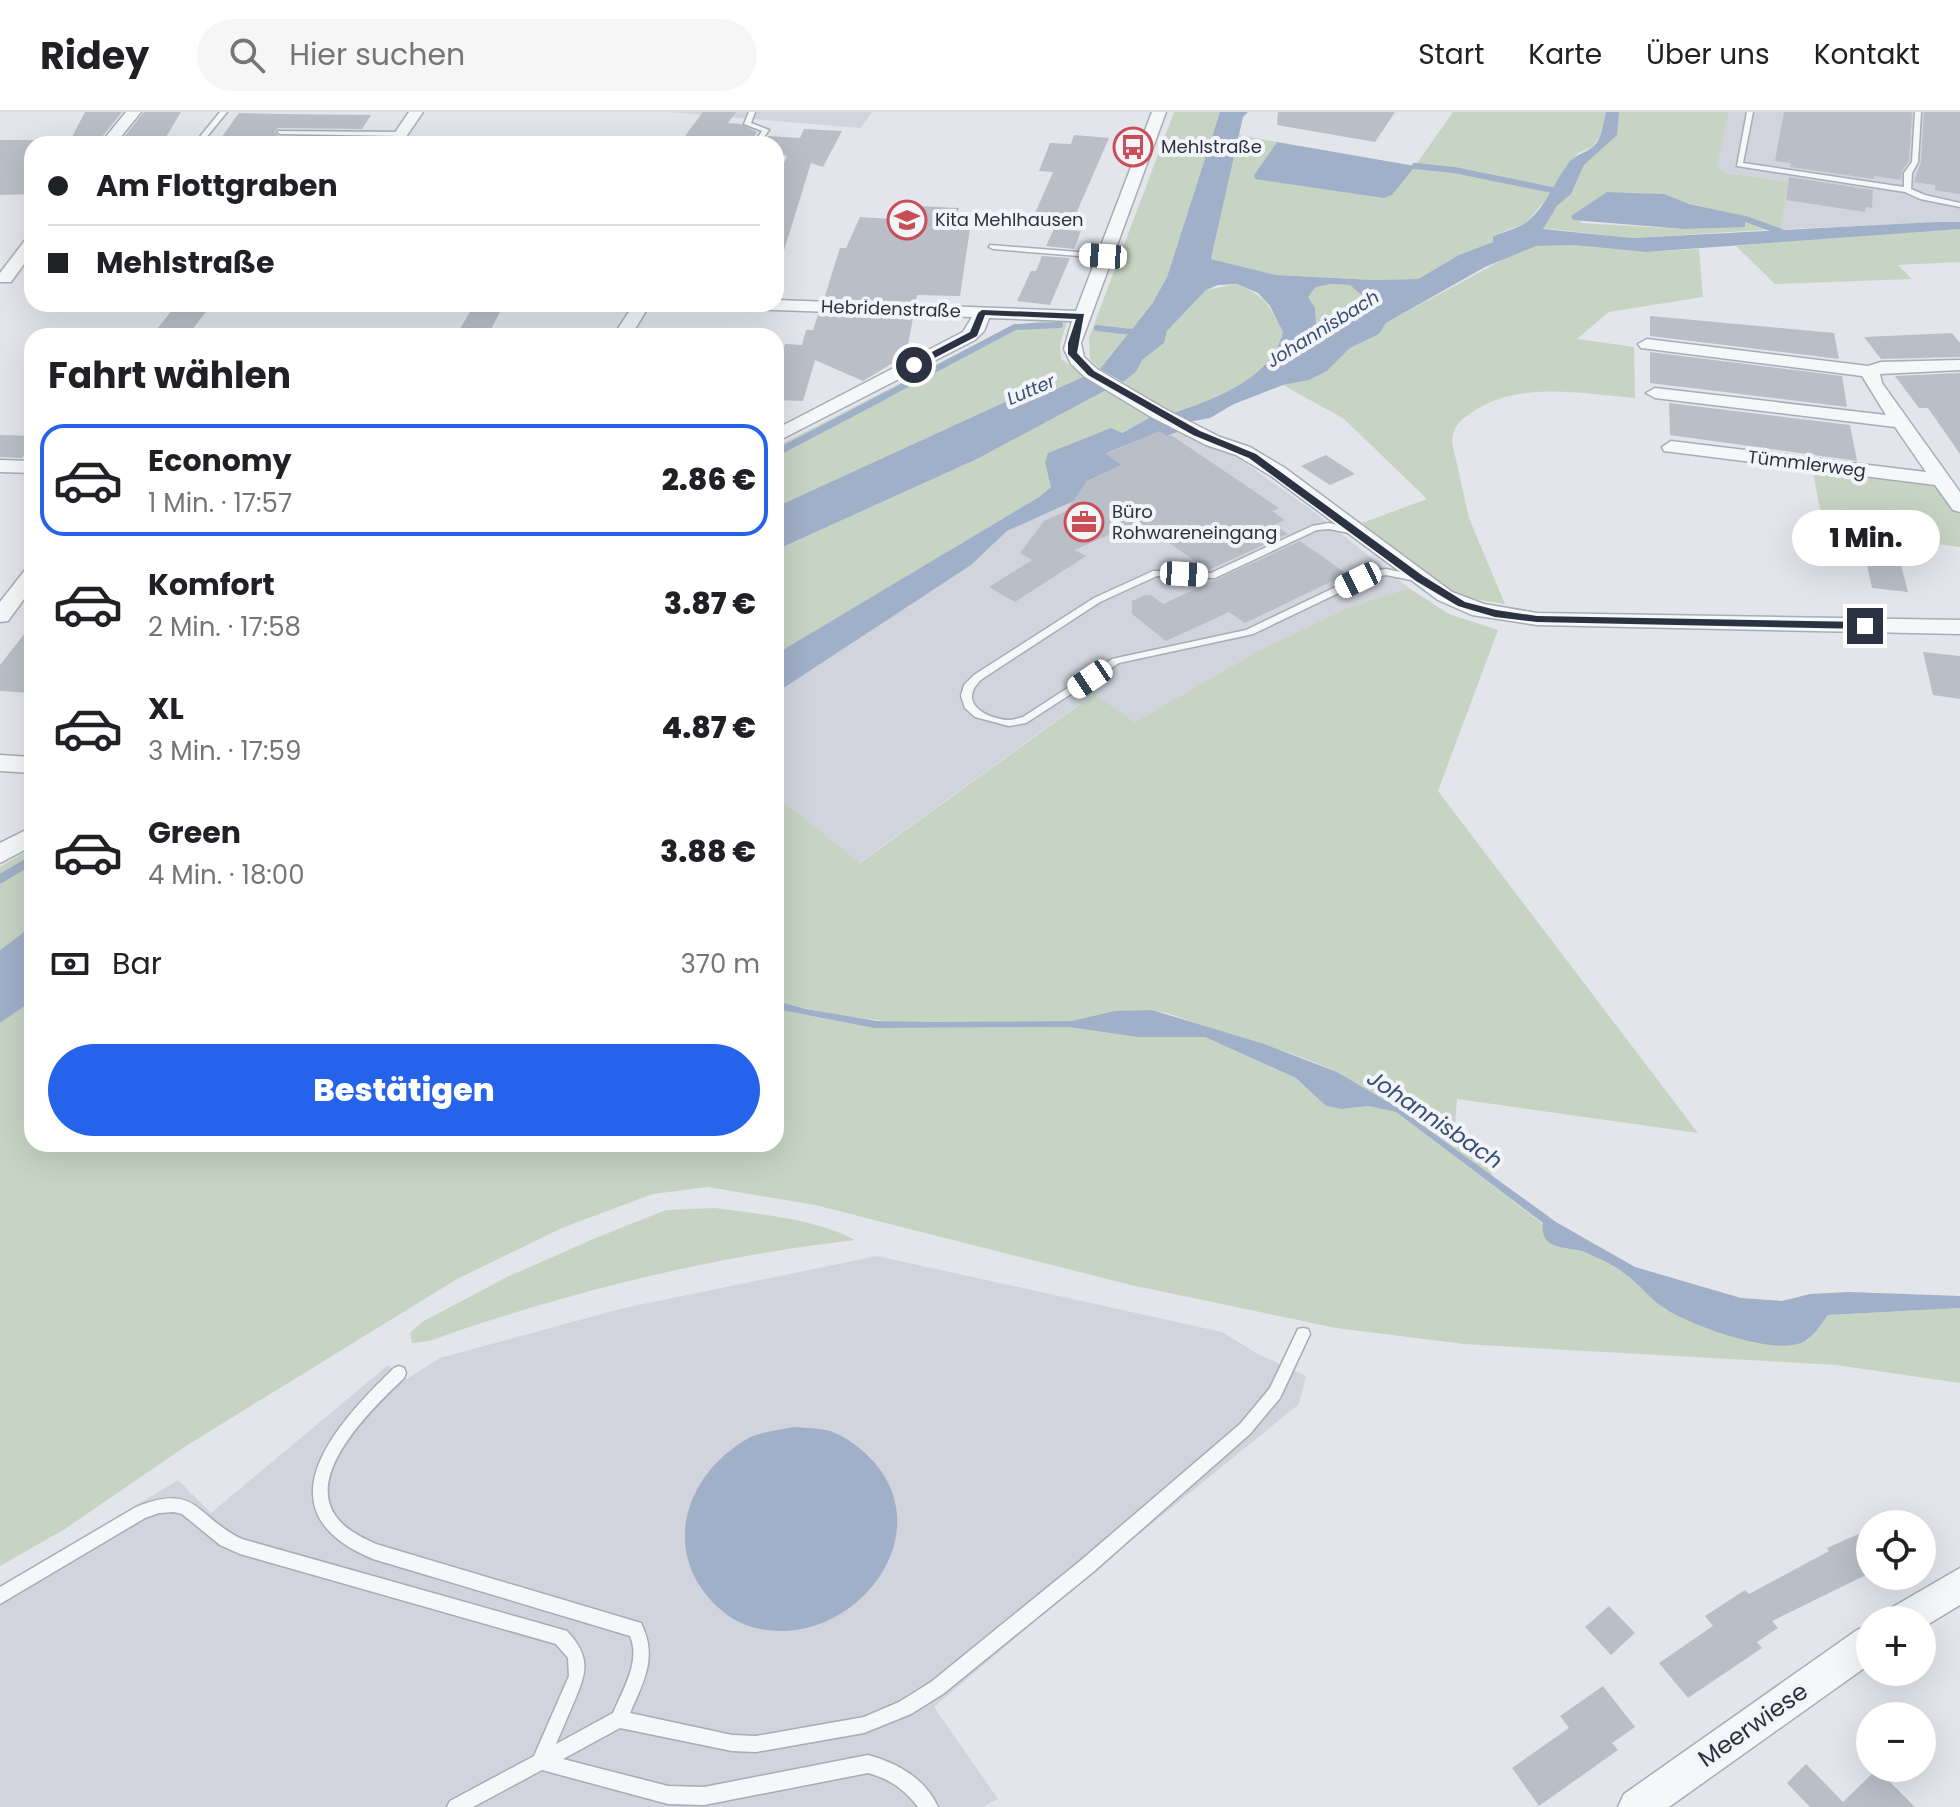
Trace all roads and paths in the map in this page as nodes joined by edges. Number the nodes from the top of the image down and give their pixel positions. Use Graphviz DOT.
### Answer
graph roads {
  1 [pos="134,112"];
  2 [pos="224,112"];
  3 [pos="416,112"];
  4 [pos="752,112"];
  5 [pos="1159,112"];
  6 [pos="1750,112"];
  7 [pos="1918,112"];
  8 [pos="280,132"];
  9 [pos="114,136"];
  10 [pos="204,136"];
  11 [pos="347,136"];
  12 [pos="399,136"];
  13 [pos="762,136"];
  14 [pos="1907,190"];
  15 [pos="1960,205"];
  16 [pos="993,247"];
  17 [pos="24,252"];
  18 [pos="1103,256"];
  19 [pos="2,278"];
  20 [pos="24,279"];
  21 [pos="784,305"];
  22 [pos="982,313"];
  23 [pos="1081,316"];
  24 [pos="1647,344"];
  25 [pos="1960,365"];
  26 [pos="1870,372"];
  27 [pos="1655,393"];
  28 [pos="1902,422"];
  29 [pos="784,432"];
  30 [pos="1671,447"];
  31 [pos="0,466"];
  32 [pos="24,467"];
  33 [pos="1942,480"];
  34 [pos="1959,502"];
  35 [pos="1357,532"];
  36 [pos="1420,579"];
  37 [pos="24,584"];
  38 [pos="3,609"];
  39 [pos="1960,627"];
  40 [pos="0,763"];
  41 [pos="24,764"];
  42 [pos="24,840"];
  43 [pos="0,854"];
  44 [pos="1303,1334"];
  45 [pos="399,1373"];
  46 [pos="1960,1585"];
  47 [pos="0,1596"];
  48 [pos="1926,1606"];
  49 [pos="1856,1653"];
  50 [pos="619,1719"];
  51 [pos="540,1761"];
  52 [pos="456,1807"];
  53 [pos="929,1807"];
  54 [pos="1637,1807"];
  1 -- 9 [label="street"];
  2 -- 10 [label="lane"];
  3 -- 12 [label="street"];
  4 -- 13 [label="lane"];
  5 -- 18 [label="street"];
  6 -- 14 [label="lane"];
  7 -- 14 [label="lane"];
  8 -- 11 [label="lane"];
  14 -- 15 [label="lane"];
  16 -- 18 [label="lane"];
  17 -- 19 [label="street"];
  18 -- 23 [label="street"];
  19 -- 20 [label="street"];
  21 -- 22 [label="street, Hebridenstraße"];
  22 -- 23 [label="street, Hebridenstraße"];
  22 -- 29 [label="street"];
  23 -- 35 [label="street"];
  24 -- 26 [label="street"];
  25 -- 26 [label="street"];
  26 -- 28 [label="street"];
  27 -- 28 [label="street"];
  28 -- 33 [label="street"];
  30 -- 33 [label="street, Tümmlerweg"];
  31 -- 32 [label="street"];
  33 -- 34 [label="street"];
  35 -- 36 [label="street"];
  35 -- 36 [label="lane"];
  36 -- 39 [label="street"];
  37 -- 38 [label="street"];
  40 -- 41 [label="street"];
  42 -- 43 [label="street"];
  44 -- 50 [label="lane"];
  45 -- 50 [label="lane"];
  46 -- 48 [label="street"];
  47 -- 51 [label="lane"];
  49 -- 54 [label="street, Meerwiese"];
  50 -- 51 [label="lane"];
  51 -- 52 [label="lane"];
  51 -- 53 [label="lane"];
}
